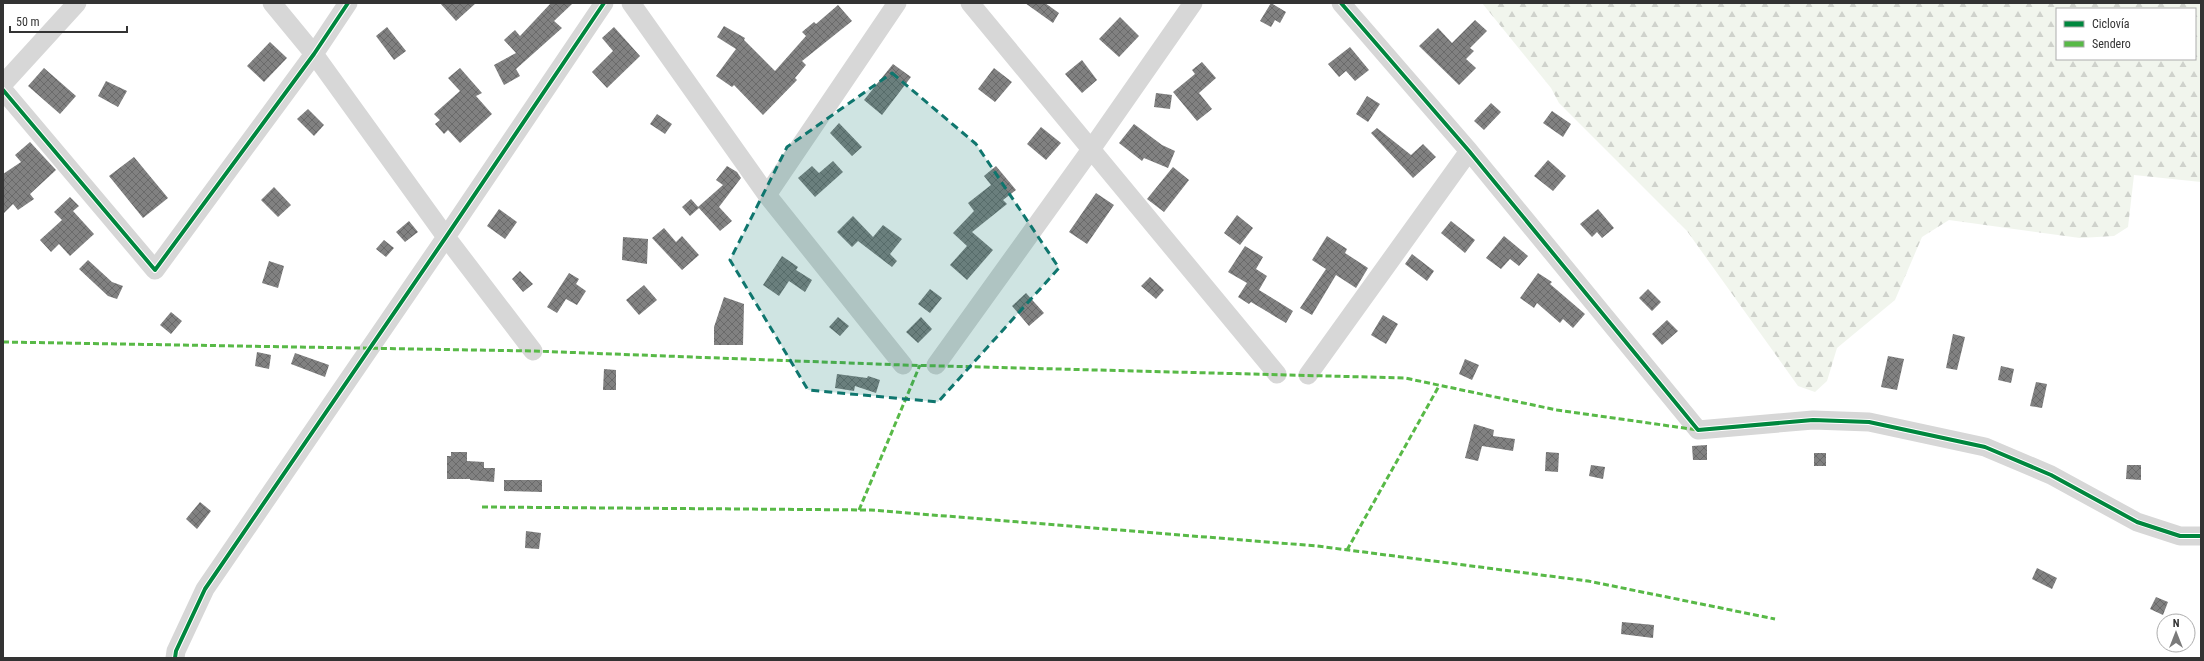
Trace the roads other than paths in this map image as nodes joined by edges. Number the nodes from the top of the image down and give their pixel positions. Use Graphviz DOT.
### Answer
graph roads {
  1 [pos="77,3"];
  2 [pos="272,3"];
  3 [pos="348,3"];
  4 [pos="604,3"];
  5 [pos="631,3"];
  6 [pos="897,3"];
  7 [pos="970,3"];
  8 [pos="1193,3"];
  9 [pos="1340,3"];
  10 [pos="314,54"];
  11 [pos="3,84"];
  12 [pos="3,90"];
  13 [pos="1092,148"];
  14 [pos="1469,151"];
  15 [pos="767,195"];
  16 [pos="446,238"];
  17 [pos="534,351"];
  18 [pos="903,365"];
  19 [pos="936,366"];
  20 [pos="1277,374"];
  21 [pos="1308,375"];
  22 [pos="2201,536"];
  23 [pos="175,658"];
  1 -- 11 [label="street"];
  2 -- 10 [label="street"];
  3 -- 10 [label="street"];
  4 -- 16 [label="street"];
  5 -- 15 [label="street"];
  6 -- 15 [label="street"];
  7 -- 13 [label="street"];
  8 -- 13 [label="street"];
  9 -- 14 [label="street"];
  10 -- 12 [label="street"];
  10 -- 16 [label="street"];
  13 -- 19 [label="street"];
  13 -- 20 [label="street"];
  14 -- 21 [label="street"];
  14 -- 22 [label="street"];
  15 -- 18 [label="street"];
  16 -- 17 [label="street"];
  16 -- 23 [label="street"];
}
